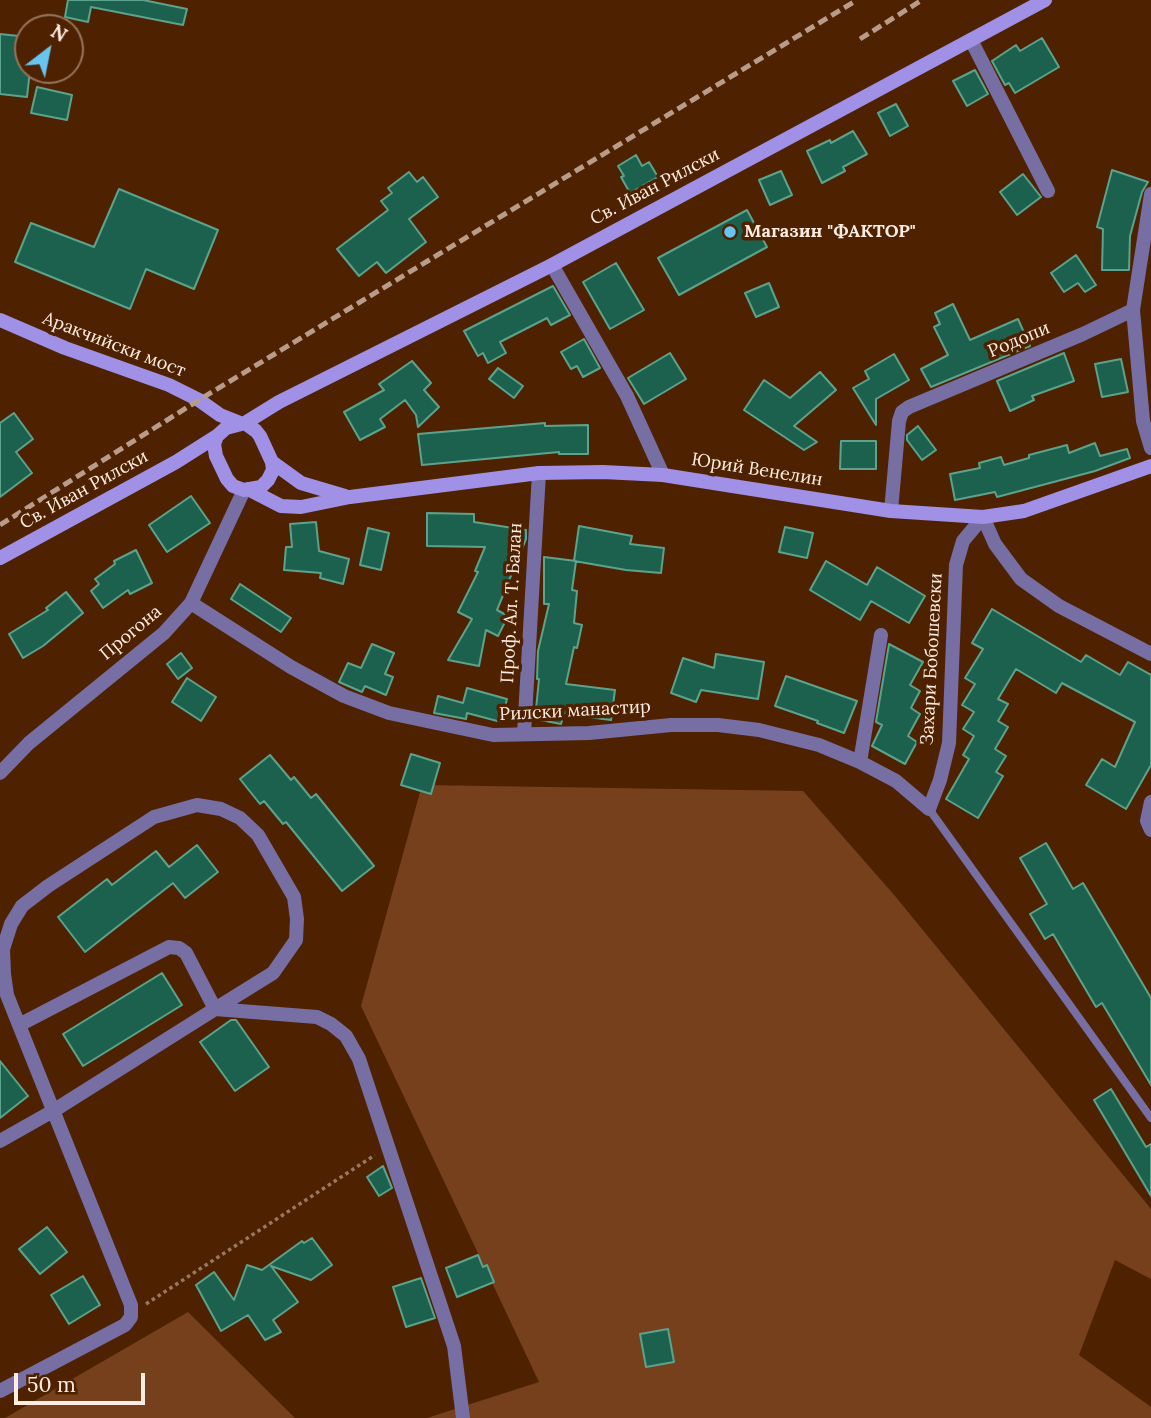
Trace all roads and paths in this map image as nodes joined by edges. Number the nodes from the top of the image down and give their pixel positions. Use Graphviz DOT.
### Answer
graph roads {
  1 [pos="1045,0"];
  2 [pos="971,40"];
  3 [pos="1048,191"];
  4 [pos="1151,194"];
  5 [pos="552,265"];
  6 [pos="1145,266"];
  7 [pos="1133,310"];
  8 [pos="0,320"];
  9 [pos="279,402"];
  10 [pos="211,410"];
  11 [pos="242,423"];
  12 [pos="219,434"];
  13 [pos="260,436"];
  14 [pos="1151,448"];
  15 [pos="186,456"];
  16 [pos="216,456"];
  17 [pos="272,462"];
  18 [pos="1151,466"];
  19 [pos="539,473"];
  20 [pos="663,475"];
  21 [pos="246,489"];
  22 [pos="350,497"];
  23 [pos="891,511"];
  24 [pos="983,517"];
  25 [pos="0,558"];
  26 [pos="191,603"];
  27 [pos="881,635"];
  28 [pos="1151,654"];
  29 [pos="524,734"];
  30 [pos="860,762"];
  31 [pos="0,773"];
  32 [pos="1151,802"];
  33 [pos="929,809"];
  34 [pos="1151,830"];
  35 [pos="215,1009"];
  36 [pos="19,1025"];
  37 [pos="53,1111"];
  38 [pos="1151,1118"];
  39 [pos="0,1141"];
  40 [pos="388,1147"];
  41 [pos="131,1305"];
  42 [pos="0,1391"];
  43 [pos="463,1418"];
  1 -- 2 [label="street, Св. Иван Рилски"];
  2 -- 3 [label="street"];
  2 -- 5 [label="street, Св. Иван Рилски"];
  4 -- 6 [label="street"];
  5 -- 9 [label="street, Св. Иван Рилски"];
  5 -- 20 [label="street"];
  6 -- 7 [label="street"];
  7 -- 14 [label="street"];
  7 -- 23 [label="street, Родопи"];
  8 -- 10 [label="street, Аракчийски мост"];
  9 -- 11 [label="street, Св. Иван Рилски"];
  9 -- 13 [label="street"];
  10 -- 11 [label="street, Аракчийски мост"];
  10 -- 12 [label="street"];
  11 -- 12 [label="street"];
  11 -- 13 [label="street"];
  12 -- 15 [label="street, Св. Иван Рилски"];
  12 -- 16 [label="street"];
  13 -- 17 [label="street"];
  15 -- 16 [label="street, Св. Иван Рилски"];
  15 -- 25 [label="street, Св. Иван Рилски"];
  16 -- 21 [label="street"];
  17 -- 21 [label="street"];
  17 -- 22 [label="street, Юрий Венелин"];
  18 -- 24 [label="street, Юрий Венелин"];
  19 -- 20 [label="street, Юрий Венелин"];
  19 -- 22 [label="street, Юрий Венелин"];
  19 -- 29 [label="street, Проф. Ал. Т. Балан"];
  20 -- 23 [label="street, Юрий Венелин"];
  21 -- 22 [label="street, Юрий Венелин"];
  21 -- 26 [label="street, Прогона"];
  23 -- 24 [label="street, Юрий Венелин"];
  24 -- 28 [label="street"];
  24 -- 33 [label="street, Захари Бобошевски"];
  26 -- 29 [label="street, Рилски манастир"];
  26 -- 31 [label="street, Прогона"];
  27 -- 30 [label="street"];
  29 -- 30 [label="street, Рилски манастир"];
  30 -- 33 [label="street, Рилски манастир"];
  32 -- 34 [label="street"];
  33 -- 38 [label="lane"];
  35 -- 36 [label="street"];
  35 -- 36 [label="street"];
  35 -- 37 [label="street"];
  35 -- 40 [label="street"];
  36 -- 37 [label="street"];
  37 -- 39 [label="street"];
  37 -- 41 [label="street"];
  40 -- 41 [label="path"];
  40 -- 43 [label="street"];
  41 -- 42 [label="street"];
}
